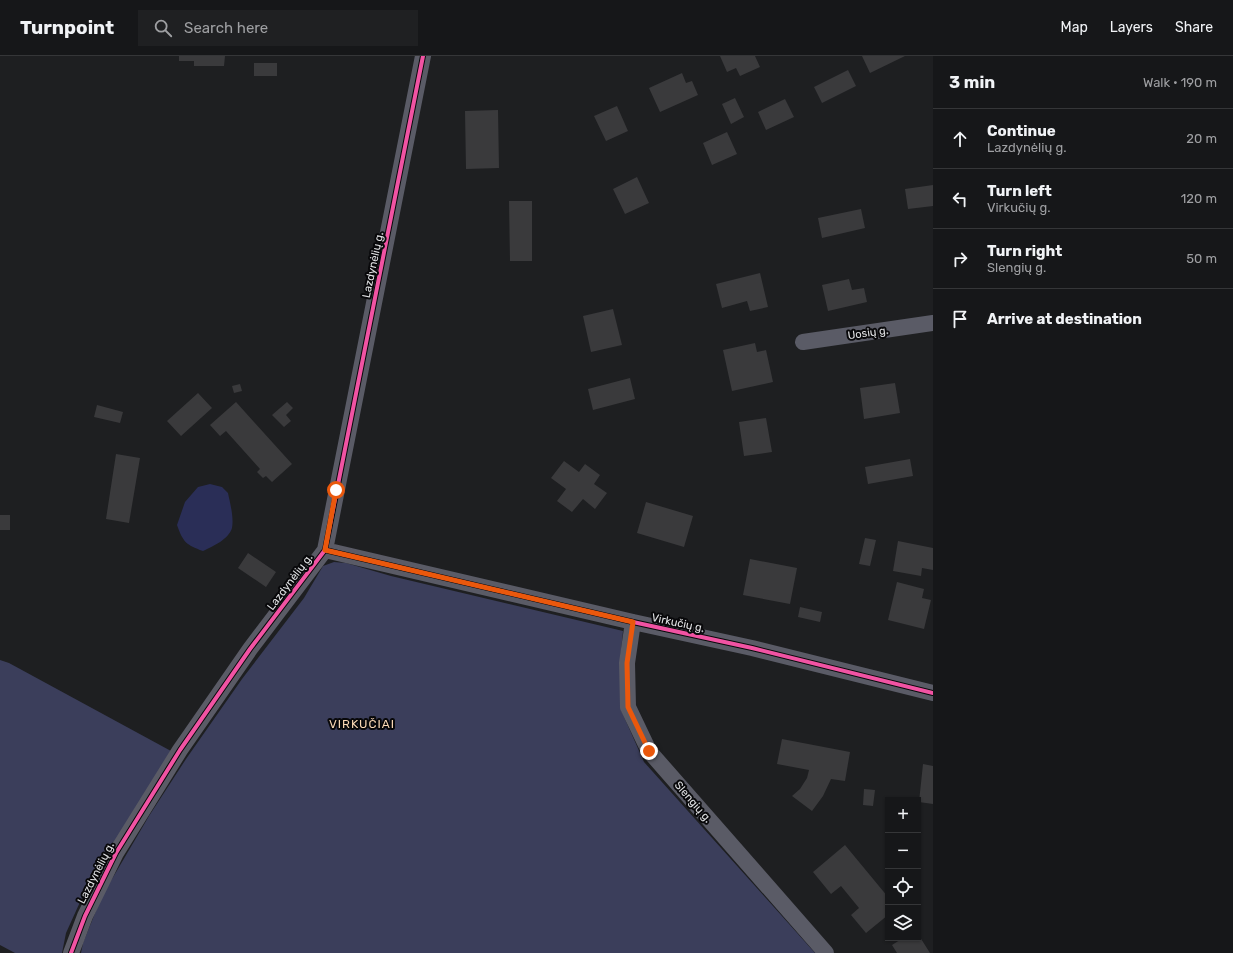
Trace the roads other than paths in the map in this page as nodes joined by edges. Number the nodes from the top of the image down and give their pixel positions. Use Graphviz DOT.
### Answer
graph roads {
  1 [pos="422,56"];
  2 [pos="933,323"];
  3 [pos="803,342"];
  4 [pos="325,550"];
  5 [pos="633,622"];
  6 [pos="933,693"];
  7 [pos="72,953"];
  8 [pos="826,953"];
  1 -- 4 [label="street, Lazdynėlių g."];
  2 -- 3 [label="street, Uosių g."];
  4 -- 5 [label="street, Virkučių g."];
  4 -- 7 [label="street, Lazdynėlių g."];
  5 -- 6 [label="street, Virkučių g."];
  5 -- 8 [label="street, Slengių g."];
}
